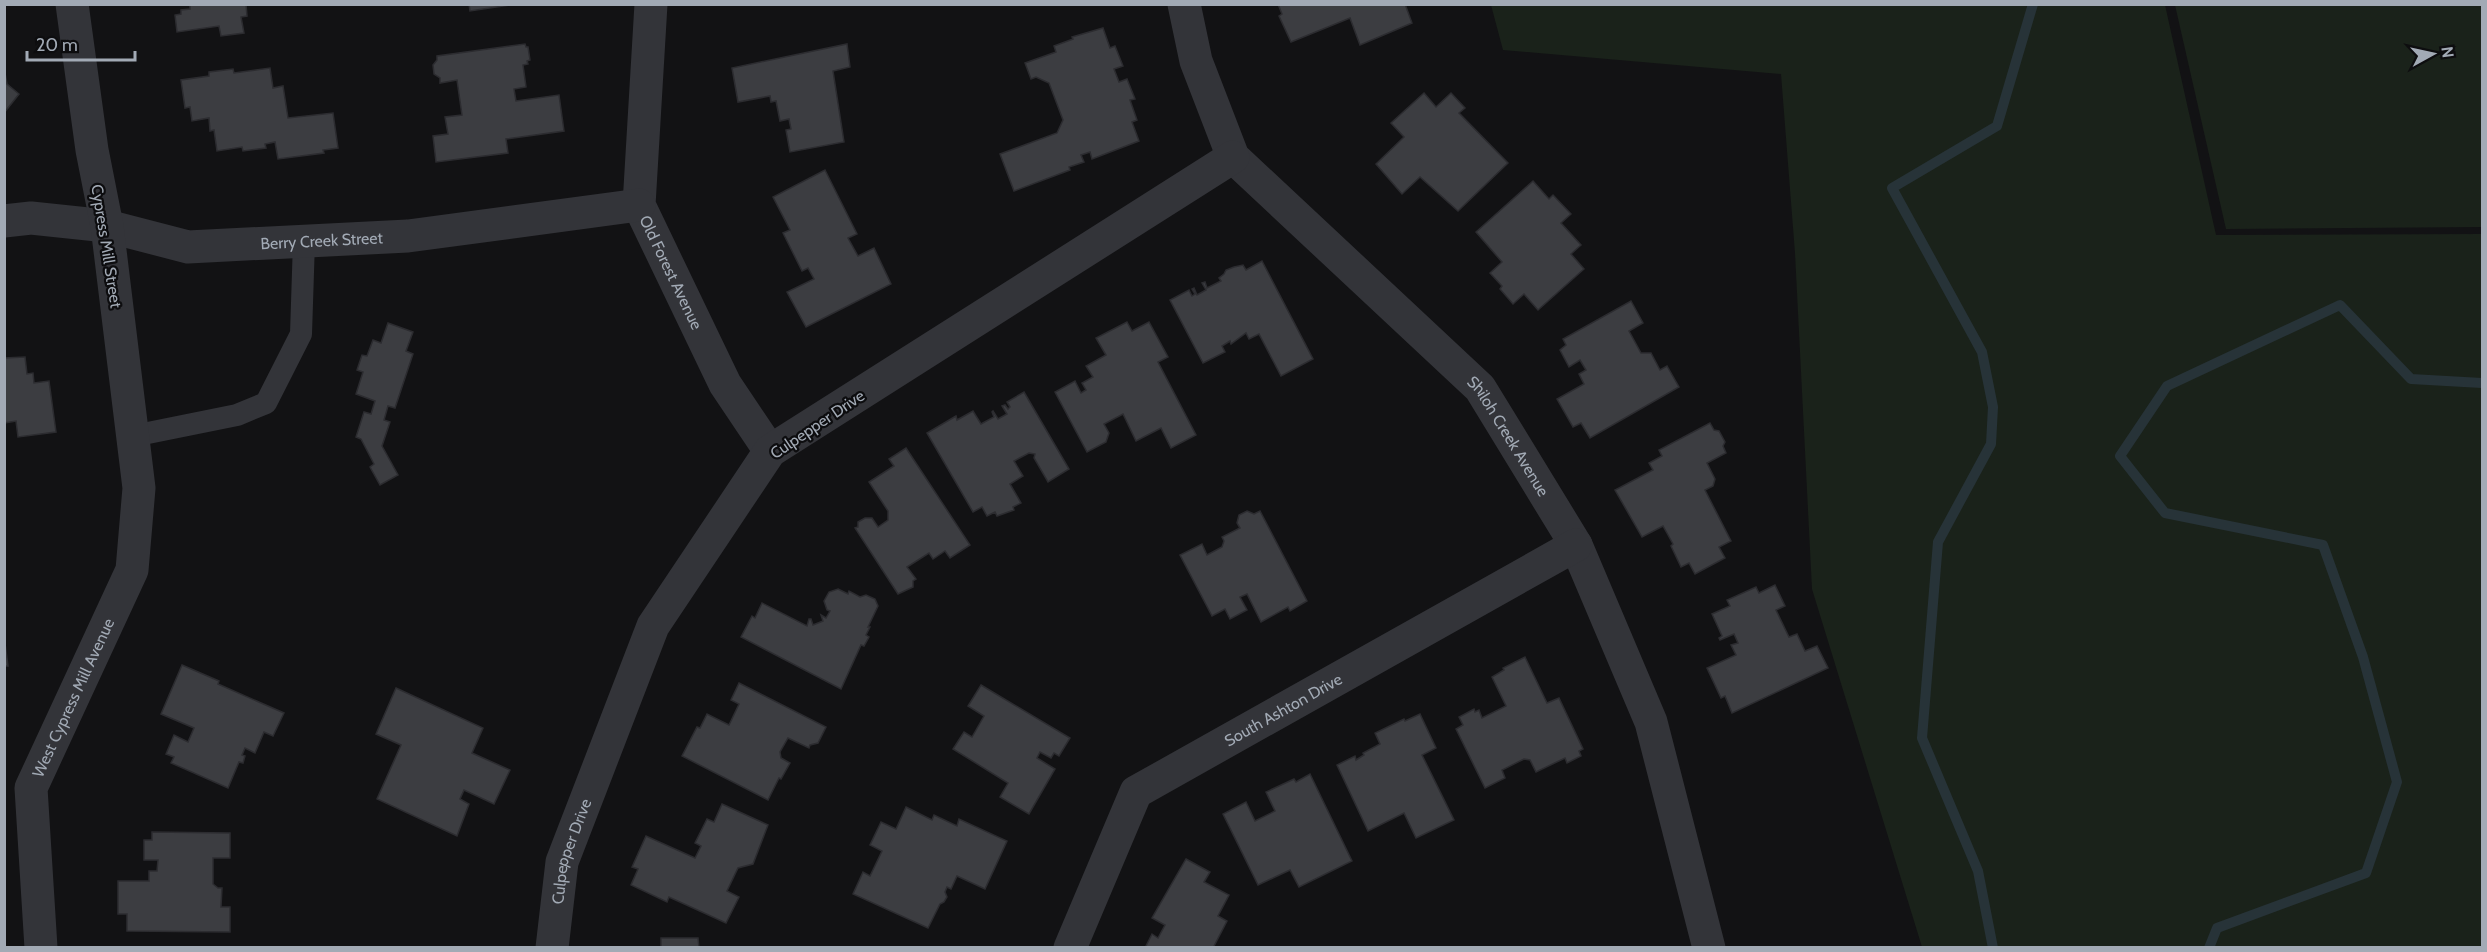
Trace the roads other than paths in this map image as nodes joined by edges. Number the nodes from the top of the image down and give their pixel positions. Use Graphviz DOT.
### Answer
graph roads {
  1 [pos="72,4"];
  2 [pos="651,4"];
  3 [pos="1184,4"];
  4 [pos="1233,157"];
  5 [pos="639,205"];
  6 [pos="4,221"];
  7 [pos="107,226"];
  8 [pos="304,241"];
  9 [pos="133,436"];
  10 [pos="770,451"];
  11 [pos="139,488"];
  12 [pos="1576,545"];
  13 [pos="18,790"];
  14 [pos="41,948"];
  15 [pos="552,948"];
  16 [pos="1070,948"];
  17 [pos="1709,948"];
  1 -- 7 [label="street, Cypress Mill Street"];
  2 -- 5 [label="street, Old Forest Avenue"];
  3 -- 4 [label="street, Shiloh Creek Avenue"];
  4 -- 10 [label="street, Culpepper Drive"];
  4 -- 12 [label="street, Shiloh Creek Avenue"];
  5 -- 8 [label="street, Berry Creek Street"];
  5 -- 10 [label="street, Old Forest Avenue"];
  6 -- 7 [label="street, Berry Creek Street"];
  7 -- 8 [label="street, Berry Creek Street"];
  7 -- 9 [label="street, Cypress Mill Street"];
  8 -- 9 [label="lane"];
  9 -- 11 [label="street, Cypress Mill Street"];
  10 -- 15 [label="street, Culpepper Drive"];
  11 -- 13 [label="street, West Cypress Mill Avenue"];
  12 -- 16 [label="street, South Ashton Drive"];
  12 -- 17 [label="street, Shiloh Creek Avenue"];
  13 -- 14 [label="street, West Cypress Mill Avenue"];
}
